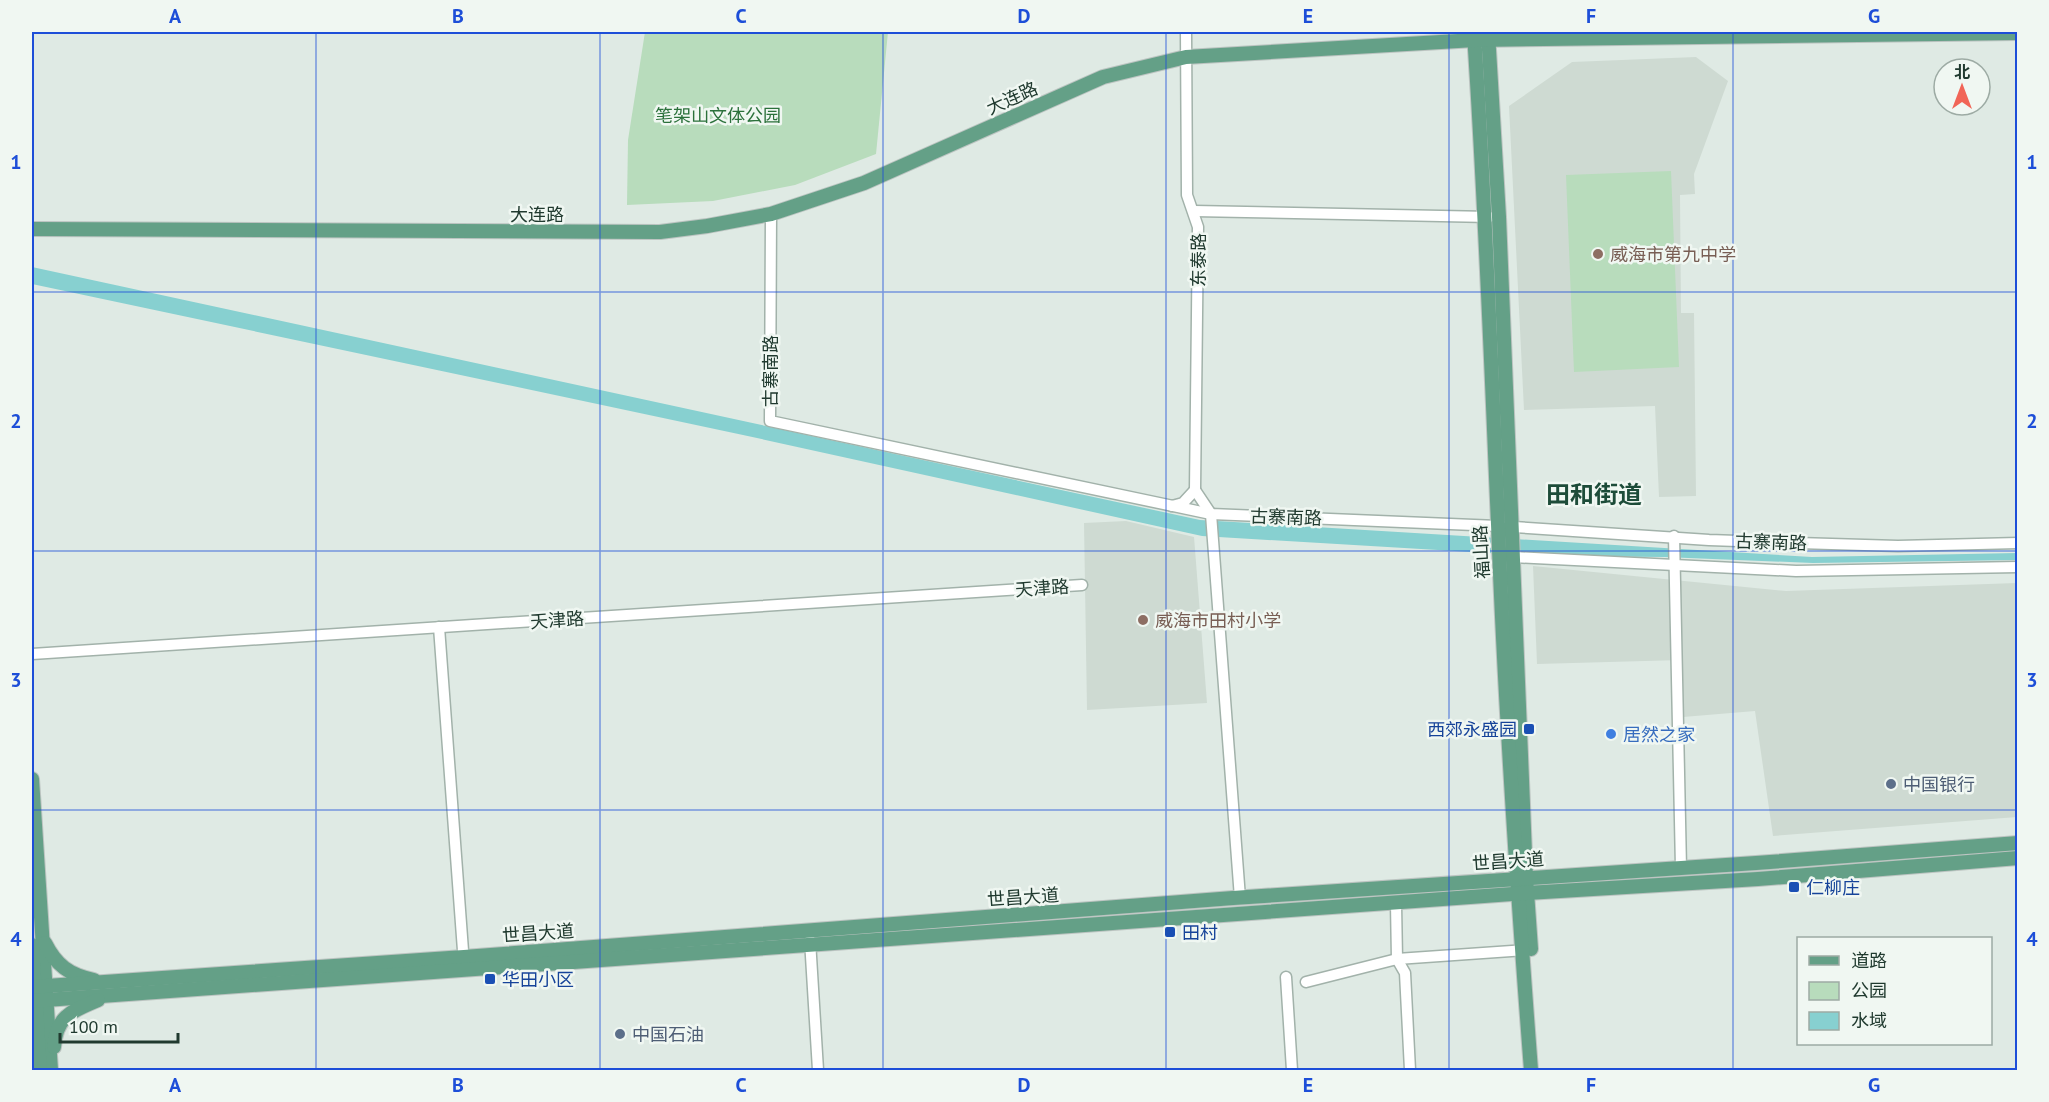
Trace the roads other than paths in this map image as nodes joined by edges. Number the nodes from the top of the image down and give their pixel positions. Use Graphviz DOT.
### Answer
graph roads {
  1 [pos="1186,32"];
  2 [pos="2018,33"];
  3 [pos="1482,36"];
  4 [pos="1186,57"];
  5 [pos="1194,210"];
  6 [pos="771,214"];
  7 [pos="1492,217"];
  8 [pos="32,229"];
  9 [pos="1195,490"];
  10 [pos="1172,506"];
  11 [pos="1211,516"];
  12 [pos="1505,529"];
  13 [pos="1674,541"];
  14 [pos="2018,543"];
  15 [pos="1506,557"];
  16 [pos="1674,562"];
  17 [pos="2018,567"];
  18 [pos="1082,585"];
  19 [pos="439,627"];
  20 [pos="32,654"];
  21 [pos="32,779"];
  22 [pos="2018,843"];
  23 [pos="2018,858"];
  24 [pos="1681,868"];
  25 [pos="1521,878"];
  26 [pos="1523,894"];
  27 [pos="1240,898"];
  28 [pos="1396,904"];
  29 [pos="809,930"];
  30 [pos="37,942"];
  31 [pos="810,945"];
  32 [pos="1526,950"];
  33 [pos="1397,958"];
  34 [pos="464,964"];
  35 [pos="1286,977"];
  36 [pos="1306,982"];
  37 [pos="106,989"];
  38 [pos="37,994"];
  39 [pos="32,1040"];
  40 [pos="40,1071"];
  41 [pos="52,1071"];
  42 [pos="818,1071"];
  43 [pos="1292,1071"];
  44 [pos="1410,1071"];
  45 [pos="1531,1071"];
  46 [pos="1538,1071"];
  1 -- 4 [label="street, 东泰路"];
  2 -- 3 [label="main road, 大连路"];
  3 -- 4 [label="main road, 大连路"];
  3 -- 7 [label="main road"];
  4 -- 5 [label="street, 东泰路"];
  4 -- 6 [label="main road, 大连路"];
  5 -- 7 [label="street"];
  5 -- 9 [label="street, 东泰路"];
  6 -- 8 [label="main road, 大连路"];
  6 -- 10 [label="street, 古寨南路"];
  7 -- 12 [label="main road"];
  9 -- 10 [label="street"];
  9 -- 11 [label="street"];
  10 -- 11 [label="street, 古寨南路"];
  11 -- 12 [label="street, 古寨南路"];
  11 -- 27 [label="street"];
  12 -- 13 [label="street, 古寨南路"];
  12 -- 15 [label="main road"];
  13 -- 14 [label="street, 古寨南路"];
  13 -- 16 [label="street"];
  15 -- 16 [label="street"];
  15 -- 25 [label="main road"];
  16 -- 17 [label="street"];
  16 -- 24 [label="street"];
  18 -- 19 [label="street, 天津路"];
  19 -- 20 [label="street, 天津路"];
  19 -- 34 [label="street"];
  21 -- 30 [label="main road"];
  22 -- 24 [label="main road, 世昌大道"];
  23 -- 26 [label="main road, 世昌大道"];
  24 -- 25 [label="main road, 世昌大道"];
  25 -- 26 [label="main road"];
  25 -- 27 [label="main road, 世昌大道"];
  26 -- 28 [label="main road, 世昌大道"];
  26 -- 32 [label="main road"];
  27 -- 29 [label="main road, 世昌大道"];
  28 -- 31 [label="main road, 世昌大道"];
  28 -- 33 [label="street"];
  29 -- 31 [label="street"];
  29 -- 34 [label="main road, 世昌大道"];
  30 -- 37 [label="main road"];
  30 -- 38 [label="main road"];
  31 -- 34 [label="main road, 世昌大道"];
  31 -- 42 [label="street"];
  32 -- 33 [label="street"];
  32 -- 45 [label="main road"];
  32 -- 46 [label="main road"];
  33 -- 36 [label="street"];
  33 -- 44 [label="street"];
  34 -- 37 [label="main road, 世昌大道"];
  35 -- 43 [label="street"];
  37 -- 38 [label="main road, 世昌大道"];
  37 -- 41 [label="main road"];
  38 -- 40 [label="main road"];
  38 -- 41 [label="main road"];
  39 -- 40 [label="main road"];
}
